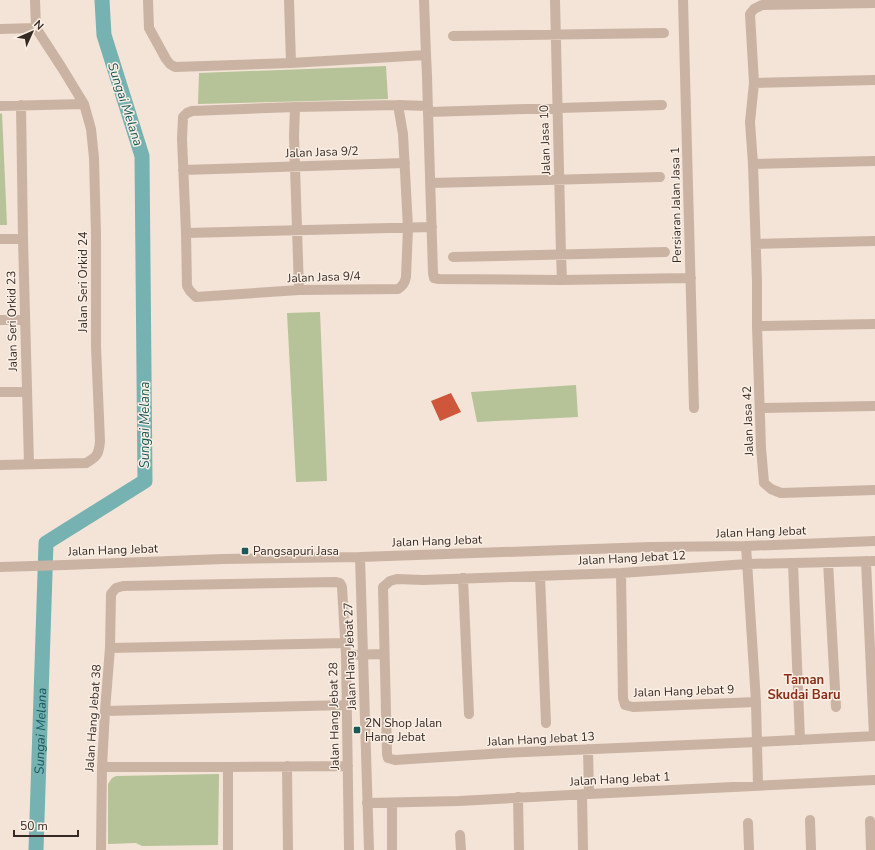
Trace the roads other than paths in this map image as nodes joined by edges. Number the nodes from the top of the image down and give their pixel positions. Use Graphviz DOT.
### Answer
graph roads {
  1 [pos="35,0"];
  2 [pos="148,0"];
  3 [pos="289,0"];
  4 [pos="424,0"];
  5 [pos="555,0"];
  6 [pos="683,0"];
  7 [pos="875,3"];
  8 [pos="36,28"];
  9 [pos="0,29"];
  10 [pos="664,33"];
  11 [pos="556,34"];
  12 [pos="453,36"];
  13 [pos="426,55"];
  14 [pos="291,63"];
  15 [pos="875,80"];
  16 [pos="754,83"];
  17 [pos="84,104"];
  18 [pos="20,105"];
  19 [pos="398,105"];
  20 [pos="662,105"];
  21 [pos="0,106"];
  22 [pos="295,107"];
  23 [pos="558,108"];
  24 [pos="428,109"];
  25 [pos="875,161"];
  26 [pos="404,163"];
  27 [pos="753,164"];
  28 [pos="295,166"];
  29 [pos="183,170"];
  30 [pos="660,178"];
  31 [pos="560,180"];
  32 [pos="430,183"];
  33 [pos="432,227"];
  34 [pos="408,228"];
  35 [pos="297,231"];
  36 [pos="186,233"];
  37 [pos="0,239"];
  38 [pos="23,239"];
  39 [pos="875,241"];
  40 [pos="756,244"];
  41 [pos="665,252"];
  42 [pos="561,254"];
  43 [pos="453,257"];
  44 [pos="690,278"];
  45 [pos="562,280"];
  46 [pos="299,290"];
  47 [pos="0,320"];
  48 [pos="26,320"];
  49 [pos="875,324"];
  50 [pos="757,326"];
  51 [pos="0,392"];
  52 [pos="27,392"];
  53 [pos="875,406"];
  54 [pos="694,408"];
  55 [pos="760,408"];
  56 [pos="29,464"];
  57 [pos="0,465"];
  58 [pos="875,490"];
  59 [pos="875,541"];
  60 [pos="746,546"];
  61 [pos="360,557"];
  62 [pos="871,561"];
  63 [pos="828,562"];
  64 [pos="793,563"];
  65 [pos="747,564"];
  66 [pos="0,567"];
  67 [pos="621,573"];
  68 [pos="540,576"];
  69 [pos="463,578"];
  70 [pos="390,581"];
  71 [pos="340,583"];
  72 [pos="346,643"];
  73 [pos="110,648"];
  74 [pos="384,654"];
  75 [pos="346,655"];
  76 [pos="363,655"];
  77 [pos="756,702"];
  78 [pos="347,705"];
  79 [pos="836,707"];
  80 [pos="105,711"];
  81 [pos="469,714"];
  82 [pos="546,723"];
  83 [pos="875,736"];
  84 [pos="800,740"];
  85 [pos="757,742"];
  86 [pos="588,749"];
  87 [pos="287,766"];
  88 [pos="348,766"];
  89 [pos="102,767"];
  90 [pos="228,767"];
  91 [pos="875,780"];
  92 [pos="758,785"];
  93 [pos="585,794"];
  94 [pos="518,797"];
  95 [pos="367,803"];
  96 [pos="392,803"];
  97 [pos="810,820"];
  98 [pos="870,821"];
  99 [pos="748,823"];
  100 [pos="460,835"];
  101 [pos="101,850"];
  102 [pos="228,850"];
  103 [pos="288,850"];
  104 [pos="349,850"];
  105 [pos="369,850"];
  106 [pos="392,850"];
  107 [pos="461,850"];
  108 [pos="520,850"];
  109 [pos="583,850"];
  110 [pos="749,850"];
  111 [pos="811,850"];
  112 [pos="871,850"];
  1 -- 8 [label="street"];
  2 -- 14 [label="street"];
  3 -- 14 [label="street"];
  4 -- 13 [label="street"];
  5 -- 11 [label="street, Jalan Jasa 10"];
  6 -- 44 [label="street, Persiaran Jalan Jasa 1"];
  7 -- 16 [label="street, Jalan Jasa 42"];
  8 -- 9 [label="street"];
  8 -- 17 [label="street, Jalan Seri Orkid 24"];
  10 -- 11 [label="street"];
  11 -- 12 [label="street"];
  11 -- 23 [label="street, Jalan Jasa 10"];
  13 -- 14 [label="street"];
  13 -- 24 [label="street"];
  15 -- 16 [label="street"];
  16 -- 27 [label="street, Jalan Jasa 42"];
  17 -- 18 [label="street"];
  17 -- 56 [label="street, Jalan Seri Orkid 24"];
  18 -- 21 [label="street"];
  18 -- 38 [label="street, Jalan Seri Orkid 23"];
  19 -- 22 [label="street"];
  19 -- 24 [label="street"];
  19 -- 26 [label="street"];
  20 -- 23 [label="street"];
  22 -- 28 [label="street"];
  22 -- 29 [label="street"];
  23 -- 24 [label="street"];
  23 -- 31 [label="street, Jalan Jasa 10"];
  24 -- 32 [label="street"];
  25 -- 27 [label="street"];
  26 -- 28 [label="street, Jalan Jasa 9/2"];
  26 -- 34 [label="street"];
  27 -- 40 [label="street, Jalan Jasa 42"];
  28 -- 29 [label="street, Jalan Jasa 9/2"];
  28 -- 35 [label="street"];
  29 -- 36 [label="street"];
  30 -- 31 [label="street"];
  31 -- 32 [label="street"];
  31 -- 42 [label="street, Jalan Jasa 10"];
  32 -- 33 [label="street"];
  33 -- 34 [label="street"];
  33 -- 45 [label="street"];
  34 -- 35 [label="street"];
  34 -- 46 [label="street, Jalan Jasa 9/4"];
  35 -- 36 [label="street"];
  35 -- 46 [label="street"];
  36 -- 46 [label="street, Jalan Jasa 9/4"];
  37 -- 38 [label="street"];
  38 -- 48 [label="street, Jalan Seri Orkid 23"];
  39 -- 40 [label="street"];
  40 -- 50 [label="street, Jalan Jasa 42"];
  41 -- 42 [label="street"];
  42 -- 43 [label="street"];
  42 -- 45 [label="street, Jalan Jasa 10"];
  44 -- 45 [label="street"];
  44 -- 54 [label="street, Persiaran Jalan Jasa 1"];
  47 -- 48 [label="street"];
  48 -- 52 [label="street, Jalan Seri Orkid 23"];
  49 -- 50 [label="street"];
  50 -- 55 [label="street, Jalan Jasa 42"];
  51 -- 52 [label="street"];
  52 -- 56 [label="street, Jalan Seri Orkid 23"];
  53 -- 55 [label="street"];
  55 -- 58 [label="street, Jalan Jasa 42"];
  56 -- 57 [label="street"];
  59 -- 60 [label="street, Jalan Hang Jebat"];
  60 -- 61 [label="street, Jalan Hang Jebat"];
  60 -- 65 [label="street"];
  61 -- 66 [label="street, Jalan Hang Jebat"];
  61 -- 76 [label="street, Jalan Hang Jebat 27"];
  62 -- 63 [label="street, Jalan Hang Jebat 12"];
  62 -- 83 [label="street"];
  63 -- 64 [label="street, Jalan Hang Jebat 12"];
  63 -- 79 [label="street"];
  64 -- 65 [label="street, Jalan Hang Jebat 12"];
  64 -- 84 [label="street"];
  65 -- 67 [label="street, Jalan Hang Jebat 12"];
  65 -- 77 [label="street"];
  67 -- 68 [label="street, Jalan Hang Jebat 12"];
  67 -- 77 [label="street, Jalan Hang Jebat 9"];
  68 -- 69 [label="street, Jalan Hang Jebat 12"];
  68 -- 82 [label="street"];
  69 -- 70 [label="street, Jalan Hang Jebat 12"];
  69 -- 81 [label="street"];
  70 -- 74 [label="street, Jalan Hang Jebat 13"];
  71 -- 72 [label="street, Jalan Hang Jebat 28"];
  71 -- 73 [label="street, Jalan Hang Jebat 38"];
  72 -- 73 [label="street"];
  72 -- 75 [label="street, Jalan Hang Jebat 28"];
  73 -- 80 [label="street, Jalan Hang Jebat 38"];
  74 -- 76 [label="street"];
  74 -- 86 [label="street, Jalan Hang Jebat 13"];
  75 -- 76 [label="street"];
  75 -- 78 [label="street, Jalan Hang Jebat 28"];
  76 -- 95 [label="street, Jalan Hang Jebat 27"];
  77 -- 85 [label="street"];
  78 -- 80 [label="street"];
  78 -- 88 [label="street, Jalan Hang Jebat 28"];
  80 -- 89 [label="street, Jalan Hang Jebat 38"];
  83 -- 84 [label="street, Jalan Hang Jebat 13"];
  84 -- 85 [label="street, Jalan Hang Jebat 13"];
  85 -- 86 [label="street, Jalan Hang Jebat 13"];
  85 -- 92 [label="street"];
  86 -- 93 [label="street"];
  87 -- 88 [label="street"];
  87 -- 90 [label="street"];
  87 -- 103 [label="street"];
  88 -- 104 [label="street, Jalan Hang Jebat 28"];
  89 -- 90 [label="street"];
  89 -- 101 [label="street, Jalan Hang Jebat 38"];
  90 -- 102 [label="street"];
  91 -- 92 [label="street, Jalan Hang Jebat 1"];
  92 -- 93 [label="street, Jalan Hang Jebat 1"];
  93 -- 94 [label="street, Jalan Hang Jebat 1"];
  93 -- 109 [label="street"];
  94 -- 96 [label="street, Jalan Hang Jebat 1"];
  94 -- 108 [label="street"];
  95 -- 96 [label="street, Jalan Hang Jebat 1"];
  95 -- 105 [label="street, Jalan Hang Jebat 27"];
  96 -- 106 [label="street"];
  97 -- 111 [label="street"];
  98 -- 112 [label="street"];
  99 -- 110 [label="street"];
  100 -- 107 [label="street"];
}
